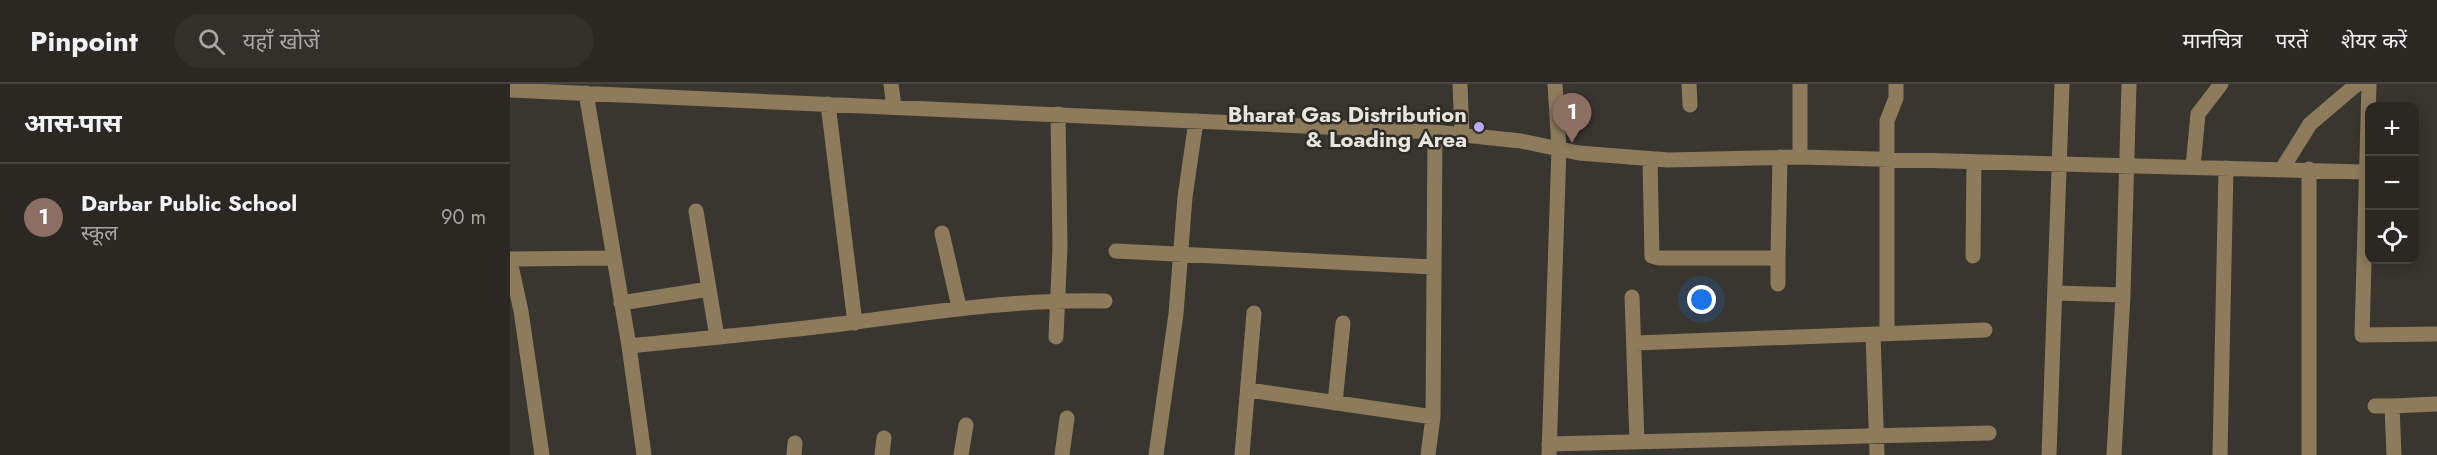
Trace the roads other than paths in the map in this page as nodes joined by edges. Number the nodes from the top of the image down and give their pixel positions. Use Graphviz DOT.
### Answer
graph roads {
  1 [pos="891,84"];
  2 [pos="1460,84"];
  3 [pos="1555,84"];
  4 [pos="1689,84"];
  5 [pos="1800,84"];
  6 [pos="1896,84"];
  7 [pos="2062,84"];
  8 [pos="2129,84"];
  9 [pos="2220,84"];
  10 [pos="2357,84"];
  11 [pos="2369,84"];
  12 [pos="510,90"];
  13 [pos="675,90"];
  14 [pos="586,93"];
  15 [pos="828,104"];
  16 [pos="1690,105"];
  17 [pos="894,107"];
  18 [pos="1058,114"];
  19 [pos="1196,121"];
  20 [pos="1435,132"];
  21 [pos="1462,135"];
  22 [pos="1559,148"];
  23 [pos="1780,157"];
  24 [pos="1800,158"];
  25 [pos="1650,159"];
  26 [pos="1886,160"];
  27 [pos="1974,162"];
  28 [pos="2059,164"];
  29 [pos="2126,166"];
  30 [pos="2193,167"];
  31 [pos="2226,168"];
  32 [pos="2282,169"];
  33 [pos="2309,169"];
  34 [pos="2364,172"];
  35 [pos="696,211"];
  36 [pos="942,233"];
  37 [pos="1116,251"];
  38 [pos="1181,252"];
  39 [pos="1973,256"];
  40 [pos="613,258"];
  41 [pos="1778,258"];
  42 [pos="510,260"];
  43 [pos="1433,267"];
  44 [pos="1778,285"];
  45 [pos="709,289"];
  46 [pos="2056,292"];
  47 [pos="2123,295"];
  48 [pos="1632,297"];
  49 [pos="1056,300"];
  50 [pos="1106,301"];
  51 [pos="621,303"];
  52 [pos="959,307"];
  53 [pos="1254,313"];
  54 [pos="855,323"];
  55 [pos="1343,323"];
  56 [pos="1985,330"];
  57 [pos="1880,334"];
  58 [pos="2437,334"];
  59 [pos="717,337"];
  60 [pos="1056,337"];
  61 [pos="1635,343"];
  62 [pos="629,346"];
  63 [pos="1249,390"];
  64 [pos="1335,403"];
  65 [pos="2437,404"];
  66 [pos="2374,406"];
  67 [pos="2392,406"];
  68 [pos="1432,417"];
  69 [pos="1067,418"];
  70 [pos="966,425"];
  71 [pos="1989,433"];
  72 [pos="1876,436"];
  73 [pos="884,438"];
  74 [pos="1637,442"];
  75 [pos="1654,448"];
  76 [pos="1549,450"];
  77 [pos="542,455"];
  78 [pos="644,455"];
  79 [pos="882,455"];
  80 [pos="961,455"];
  81 [pos="1062,455"];
  82 [pos="1156,455"];
  83 [pos="1242,455"];
  84 [pos="1428,455"];
  85 [pos="1877,455"];
  86 [pos="2049,455"];
  87 [pos="2114,455"];
  88 [pos="2220,455"];
  89 [pos="2309,455"];
  90 [pos="2394,455"];
  1 -- 17 [label="street"];
  2 -- 21 [label="street"];
  3 -- 22 [label="street"];
  4 -- 16 [label="street"];
  5 -- 24 [label="street"];
  6 -- 26 [label="street"];
  7 -- 28 [label="street"];
  8 -- 29 [label="street"];
  9 -- 30 [label="street"];
  10 -- 32 [label="street"];
  11 -- 34 [label="street"];
  12 -- 14 [label="street"];
  13 -- 14 [label="street"];
  13 -- 15 [label="street"];
  14 -- 40 [label="street"];
  15 -- 17 [label="street"];
  15 -- 54 [label="street"];
  17 -- 18 [label="street"];
  18 -- 19 [label="street"];
  18 -- 49 [label="street"];
  19 -- 20 [label="street"];
  19 -- 38 [label="street"];
  20 -- 21 [label="street"];
  20 -- 43 [label="street"];
  21 -- 22 [label="street"];
  22 -- 25 [label="street"];
  22 -- 76 [label="street"];
  23 -- 24 [label="street"];
  23 -- 25 [label="street"];
  23 -- 41 [label="street"];
  24 -- 26 [label="street"];
  25 -- 41 [label="street"];
  26 -- 27 [label="street"];
  26 -- 57 [label="street"];
  27 -- 28 [label="street"];
  27 -- 39 [label="street"];
  28 -- 29 [label="street"];
  28 -- 46 [label="street"];
  29 -- 30 [label="street"];
  29 -- 47 [label="street"];
  30 -- 31 [label="street"];
  31 -- 32 [label="street"];
  31 -- 88 [label="street"];
  32 -- 33 [label="street"];
  33 -- 34 [label="street"];
  33 -- 89 [label="street"];
  34 -- 58 [label="street"];
  35 -- 45 [label="street"];
  36 -- 52 [label="street"];
  37 -- 38 [label="street"];
  38 -- 43 [label="street"];
  38 -- 82 [label="street"];
  40 -- 42 [label="street"];
  40 -- 51 [label="street"];
  41 -- 44 [label="street"];
  42 -- 77 [label="street"];
  43 -- 68 [label="street"];
  45 -- 51 [label="street"];
  45 -- 59 [label="street"];
  46 -- 47 [label="street"];
  46 -- 86 [label="street"];
  47 -- 87 [label="street"];
  48 -- 61 [label="street"];
  49 -- 50 [label="street"];
  49 -- 52 [label="street"];
  49 -- 60 [label="street"];
  51 -- 62 [label="street"];
  52 -- 54 [label="street"];
  53 -- 63 [label="street"];
  54 -- 59 [label="street"];
  55 -- 64 [label="street"];
  56 -- 57 [label="street"];
  57 -- 61 [label="street"];
  57 -- 72 [label="street"];
  59 -- 62 [label="street"];
  61 -- 74 [label="street"];
  62 -- 78 [label="street"];
  63 -- 64 [label="street"];
  63 -- 83 [label="street"];
  64 -- 68 [label="street"];
  65 -- 67 [label="street"];
  66 -- 67 [label="street"];
  67 -- 90 [label="street"];
  68 -- 84 [label="street"];
  69 -- 81 [label="street"];
  70 -- 80 [label="street"];
  71 -- 72 [label="street"];
  72 -- 75 [label="street"];
  72 -- 85 [label="street"];
  73 -- 79 [label="street"];
  74 -- 75 [label="street"];
  74 -- 76 [label="street"];
}
